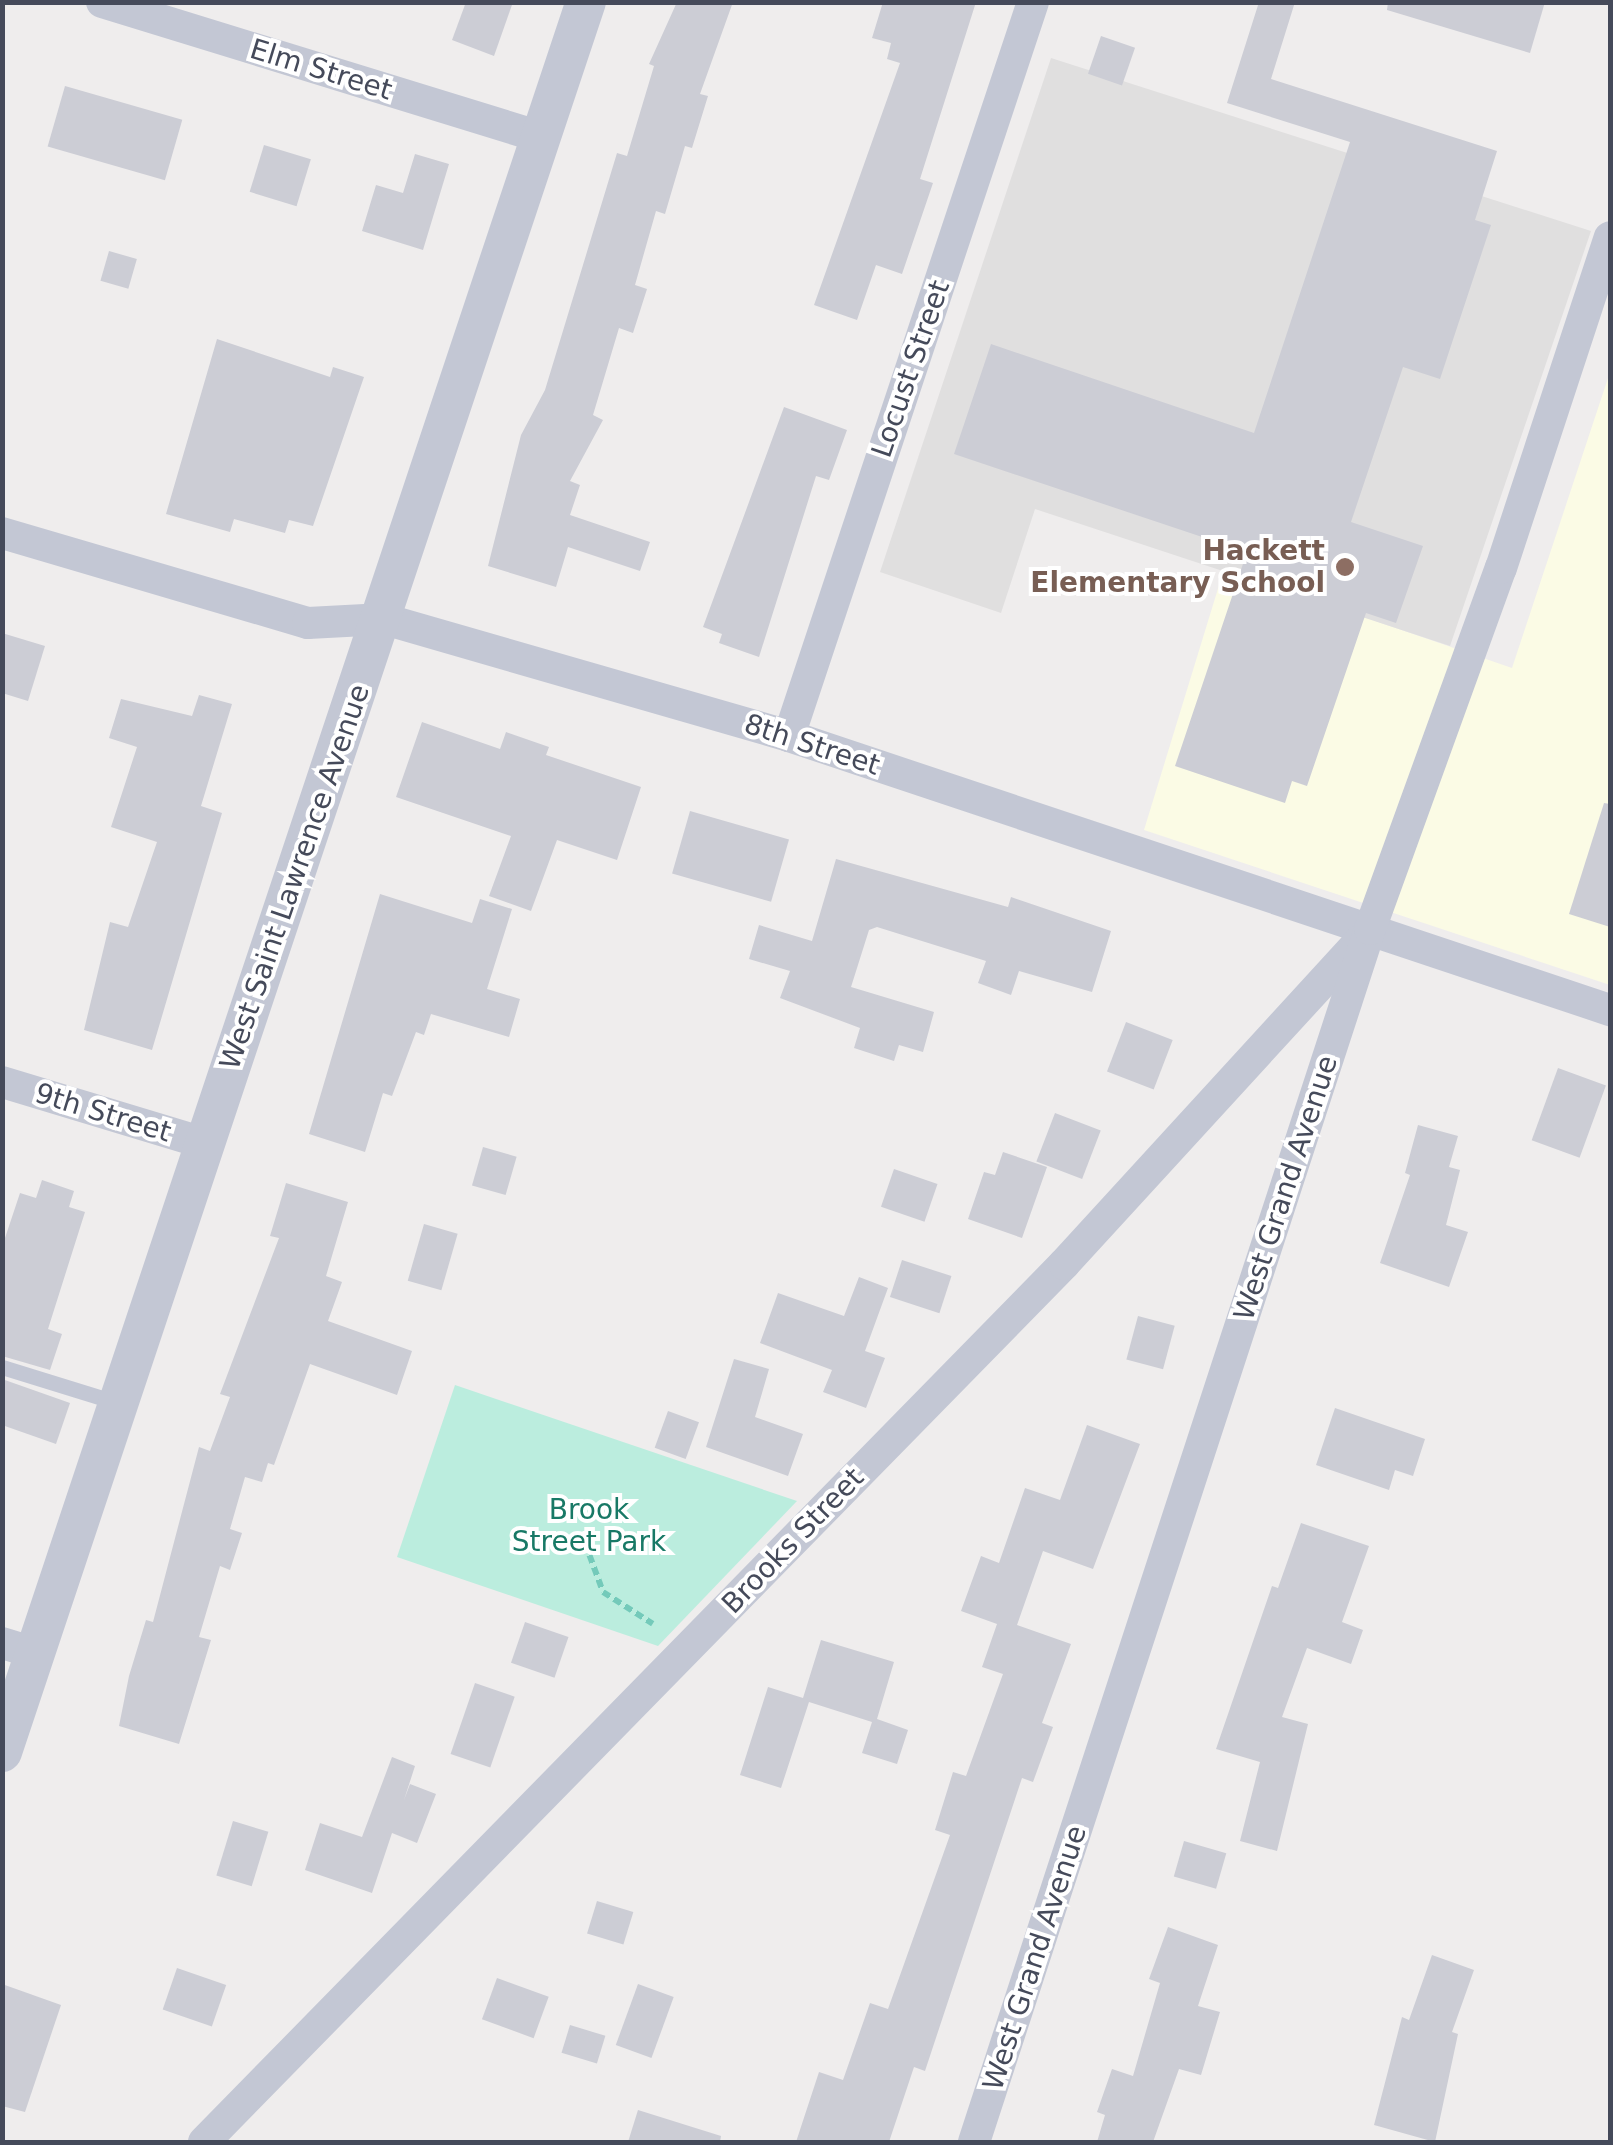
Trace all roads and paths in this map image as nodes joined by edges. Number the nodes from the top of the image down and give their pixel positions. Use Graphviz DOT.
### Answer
graph roads {
  1 [pos="102,2"];
  2 [pos="586,2"];
  3 [pos="1033,2"];
  4 [pos="540,137"];
  5 [pos="1610,238"];
  6 [pos="2,533"];
  7 [pos="384,619"];
  8 [pos="789,736"];
  9 [pos="1370,929"];
  10 [pos="1610,1010"];
  11 [pos="2,1082"];
  12 [pos="204,1143"];
  13 [pos="2,1367"];
  14 [pos="118,1403"];
  15 [pos="584,1542"];
  16 [pos="653,1624"];
  17 [pos="19,1648"];
  18 [pos="2,1752"];
  19 [pos="204,2142"];
  20 [pos="974,2142"];
  1 -- 4 [label="street, Elm Street"];
  2 -- 4 [label="street, West Saint Lawrence Avenue"];
  3 -- 8 [label="street, Locust Street"];
  4 -- 7 [label="street, West Saint Lawrence Avenue"];
  5 -- 9 [label="street, West Grand Avenue"];
  6 -- 7 [label="street, 8th Street"];
  7 -- 8 [label="street, 8th Street"];
  7 -- 12 [label="street, West Saint Lawrence Avenue"];
  8 -- 9 [label="street, 8th Street"];
  9 -- 10 [label="street, 8th Street"];
  9 -- 19 [label="street, Brooks Street"];
  9 -- 20 [label="street, West Grand Avenue"];
  11 -- 12 [label="street, 9th Street"];
  12 -- 14 [label="street, West Saint Lawrence Avenue"];
  13 -- 14 [label="lane"];
  14 -- 17 [label="street, West Saint Lawrence Avenue"];
  15 -- 16 [label="path"];
  17 -- 18 [label="street, West Saint Lawrence Avenue"];
}
